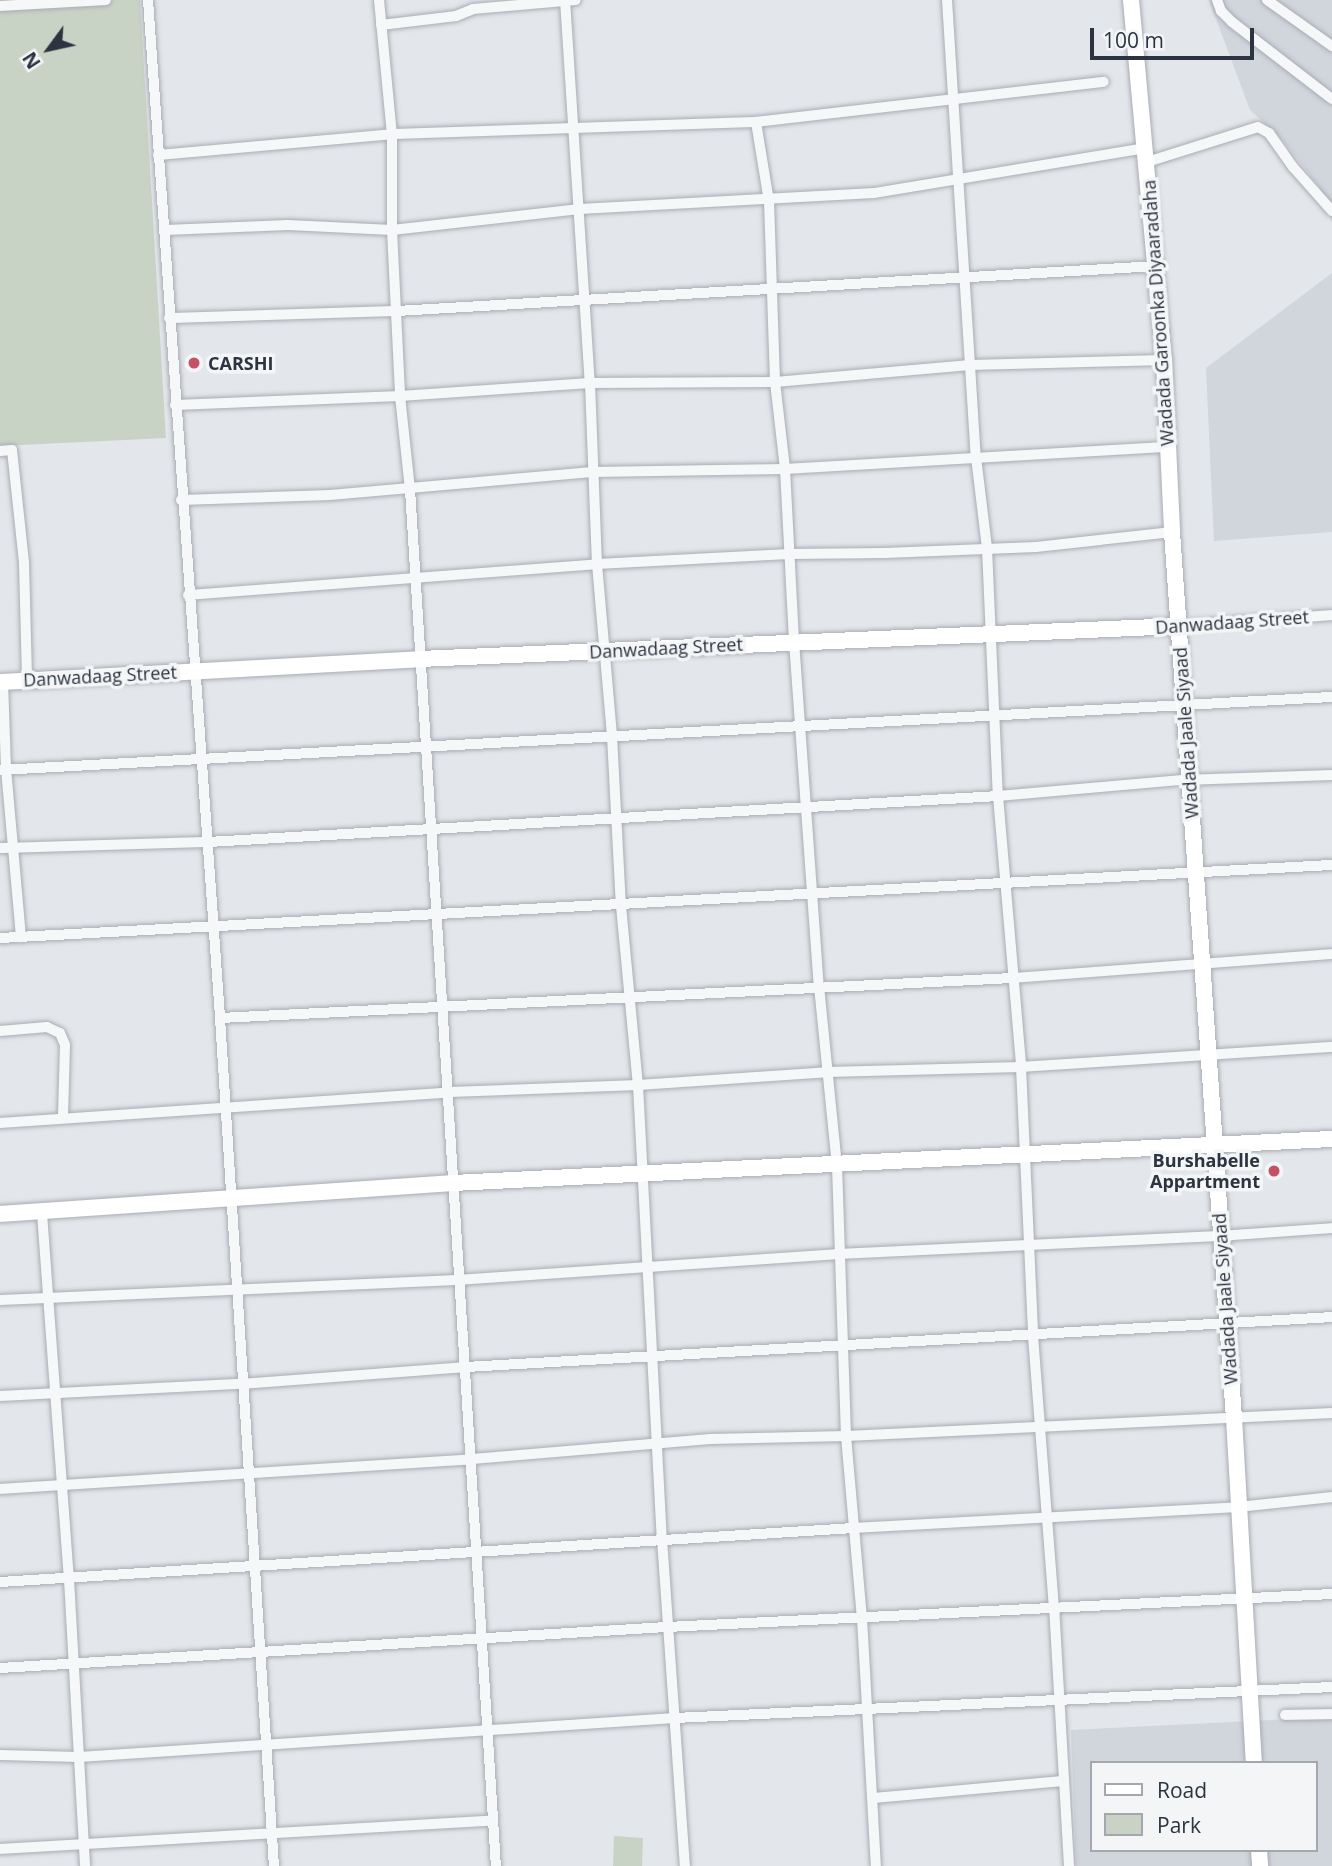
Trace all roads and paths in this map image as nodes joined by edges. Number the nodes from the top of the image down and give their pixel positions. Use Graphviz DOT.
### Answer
graph roads {
  1 [pos="106,0"];
  2 [pos="148,0"];
  3 [pos="379,0"];
  4 [pos="565,0"];
  5 [pos="576,0"];
  6 [pos="947,0"];
  7 [pos="1131,0"];
  8 [pos="1217,0"];
  9 [pos="1267,0"];
  10 [pos="0,6"];
  11 [pos="381,25"];
  12 [pos="1332,46"];
  13 [pos="1104,82"];
  14 [pos="953,98"];
  15 [pos="1332,98"];
  16 [pos="756,122"];
  17 [pos="573,126"];
  18 [pos="392,134"];
  19 [pos="158,155"];
  20 [pos="1146,155"];
  21 [pos="958,179"];
  22 [pos="769,201"];
  23 [pos="580,209"];
  24 [pos="1332,211"];
  25 [pos="165,230"];
  26 [pos="393,230"];
  27 [pos="1157,266"];
  28 [pos="966,280"];
  29 [pos="772,289"];
  30 [pos="582,298"];
  31 [pos="397,311"];
  32 [pos="169,318"];
  33 [pos="1164,360"];
  34 [pos="970,365"];
  35 [pos="775,382"];
  36 [pos="590,383"];
  37 [pos="400,396"];
  38 [pos="175,405"];
  39 [pos="1168,447"];
  40 [pos="0,451"];
  41 [pos="976,457"];
  42 [pos="785,469"];
  43 [pos="592,471"];
  44 [pos="410,489"];
  45 [pos="181,500"];
  46 [pos="1172,533"];
  47 [pos="987,548"];
  48 [pos="789,554"];
  49 [pos="597,564"];
  50 [pos="415,580"];
  51 [pos="188,595"];
  52 [pos="1332,615"];
  53 [pos="1179,626"];
  54 [pos="991,632"];
  55 [pos="794,641"];
  56 [pos="606,651"];
  57 [pos="420,659"];
  58 [pos="193,671"];
  59 [pos="27,681"];
  60 [pos="1,682"];
  61 [pos="1332,697"];
  62 [pos="1184,705"];
  63 [pos="994,715"];
  64 [pos="802,726"];
  65 [pos="612,736"];
  66 [pos="425,746"];
  67 [pos="201,759"];
  68 [pos="3,769"];
  69 [pos="1332,775"];
  70 [pos="1190,780"];
  71 [pos="998,796"];
  72 [pos="807,807"];
  73 [pos="616,818"];
  74 [pos="429,828"];
  75 [pos="208,842"];
  76 [pos="0,848"];
  77 [pos="14,848"];
  78 [pos="1332,865"];
  79 [pos="1196,874"];
  80 [pos="1004,884"];
  81 [pos="814,896"];
  82 [pos="621,906"];
  83 [pos="436,916"];
  84 [pos="213,928"];
  85 [pos="21,937"];
  86 [pos="0,938"];
  87 [pos="1332,954"];
  88 [pos="1201,961"];
  89 [pos="1013,978"];
  90 [pos="819,986"];
  91 [pos="628,995"];
  92 [pos="442,1006"];
  93 [pos="220,1018"];
  94 [pos="0,1031"];
  95 [pos="1332,1047"];
  96 [pos="1208,1054"];
  97 [pos="1021,1067"];
  98 [pos="827,1072"];
  99 [pos="638,1085"];
  100 [pos="449,1092"];
  101 [pos="224,1108"];
  102 [pos="63,1118"];
  103 [pos="0,1123"];
  104 [pos="1332,1139"];
  105 [pos="1214,1146"];
  106 [pos="1025,1156"];
  107 [pos="837,1165"];
  108 [pos="642,1176"];
  109 [pos="453,1183"];
  110 [pos="230,1199"];
  111 [pos="42,1213"];
  112 [pos="0,1214"];
  113 [pos="1332,1228"];
  114 [pos="1219,1236"];
  115 [pos="1030,1243"];
  116 [pos="838,1254"];
  117 [pos="649,1267"];
  118 [pos="458,1280"];
  119 [pos="236,1290"];
  120 [pos="48,1297"];
  121 [pos="0,1300"];
  122 [pos="1332,1317"];
  123 [pos="1227,1325"];
  124 [pos="1032,1336"];
  125 [pos="844,1344"];
  126 [pos="652,1358"];
  127 [pos="466,1367"];
  128 [pos="242,1384"];
  129 [pos="54,1394"];
  130 [pos="0,1396"];
  131 [pos="1332,1413"];
  132 [pos="1234,1418"];
  133 [pos="1040,1427"];
  134 [pos="846,1436"];
  135 [pos="658,1443"];
  136 [pos="471,1459"];
  137 [pos="249,1473"];
  138 [pos="62,1485"];
  139 [pos="0,1489"];
  140 [pos="1332,1497"];
  141 [pos="1238,1507"];
  142 [pos="1046,1517"];
  143 [pos="853,1528"];
  144 [pos="662,1539"];
  145 [pos="475,1554"];
  146 [pos="256,1564"];
  147 [pos="69,1578"];
  148 [pos="0,1582"];
  149 [pos="1332,1594"];
  150 [pos="1244,1599"];
  151 [pos="1054,1606"];
  152 [pos="862,1618"];
  153 [pos="667,1627"];
  154 [pos="480,1638"];
  155 [pos="260,1650"];
  156 [pos="75,1662"];
  157 [pos="0,1668"];
  158 [pos="1332,1687"];
  159 [pos="1250,1691"];
  160 [pos="1058,1702"];
  161 [pos="868,1710"];
  162 [pos="1332,1714"];
  163 [pos="1285,1715"];
  164 [pos="674,1718"];
  165 [pos="486,1730"];
  166 [pos="268,1745"];
  167 [pos="0,1755"];
  168 [pos="79,1757"];
  169 [pos="1254,1761"];
  170 [pos="1063,1781"];
  171 [pos="873,1797"];
  172 [pos="492,1821"];
  173 [pos="272,1835"];
  174 [pos="84,1845"];
  175 [pos="0,1849"];
  176 [pos="85,1866"];
  177 [pos="274,1866"];
  178 [pos="496,1866"];
  179 [pos="685,1866"];
  180 [pos="876,1866"];
  181 [pos="1069,1866"];
  1 -- 10 [label="street"];
  2 -- 19 [label="street"];
  3 -- 11 [label="street"];
  4 -- 5 [label="street"];
  4 -- 11 [label="street"];
  4 -- 17 [label="street"];
  6 -- 14 [label="street"];
  7 -- 20 [label="street, Wadada Garoonka Diyaaradaha"];
  8 -- 15 [label="street"];
  9 -- 12 [label="street"];
  11 -- 18 [label="street"];
  13 -- 14 [label="street"];
  14 -- 16 [label="street"];
  14 -- 21 [label="street"];
  16 -- 17 [label="street"];
  16 -- 22 [label="street"];
  17 -- 18 [label="street"];
  17 -- 23 [label="street"];
  18 -- 19 [label="street"];
  18 -- 26 [label="street"];
  19 -- 25 [label="street"];
  20 -- 21 [label="street"];
  20 -- 24 [label="street"];
  20 -- 27 [label="street, Wadada Garoonka Diyaaradaha"];
  21 -- 22 [label="street"];
  21 -- 28 [label="street"];
  22 -- 23 [label="street"];
  22 -- 29 [label="street"];
  23 -- 26 [label="street"];
  23 -- 30 [label="street"];
  25 -- 26 [label="street"];
  25 -- 32 [label="street"];
  26 -- 31 [label="street"];
  27 -- 28 [label="street"];
  27 -- 33 [label="street, Wadada Garoonka Diyaaradaha"];
  28 -- 29 [label="street"];
  28 -- 34 [label="street"];
  29 -- 30 [label="street"];
  29 -- 35 [label="street"];
  30 -- 31 [label="street"];
  30 -- 36 [label="street"];
  31 -- 32 [label="street"];
  31 -- 37 [label="street"];
  32 -- 38 [label="street"];
  33 -- 34 [label="street"];
  33 -- 39 [label="street, Wadada Garoonka Diyaaradaha"];
  34 -- 35 [label="street"];
  34 -- 41 [label="street"];
  35 -- 36 [label="street"];
  35 -- 42 [label="street"];
  36 -- 37 [label="street"];
  36 -- 43 [label="street"];
  37 -- 38 [label="street"];
  37 -- 44 [label="street"];
  38 -- 45 [label="street"];
  39 -- 41 [label="street"];
  39 -- 46 [label="street, Wadada Garoonka Diyaaradaha"];
  40 -- 59 [label="street"];
  41 -- 42 [label="street"];
  41 -- 47 [label="street"];
  42 -- 43 [label="street"];
  42 -- 48 [label="street"];
  43 -- 44 [label="street"];
  43 -- 49 [label="street"];
  44 -- 45 [label="street"];
  44 -- 50 [label="street"];
  45 -- 51 [label="street"];
  46 -- 47 [label="street"];
  46 -- 53 [label="street, Wadada Garoonka Diyaaradaha"];
  47 -- 48 [label="street"];
  47 -- 54 [label="street"];
  48 -- 49 [label="street"];
  48 -- 55 [label="street"];
  49 -- 50 [label="street"];
  49 -- 56 [label="street"];
  50 -- 51 [label="street"];
  50 -- 57 [label="street"];
  51 -- 58 [label="street"];
  52 -- 53 [label="street, Danwadaag Street"];
  53 -- 54 [label="street, Danwadaag Street"];
  53 -- 62 [label="street, Wadada Jaale Siyaad"];
  54 -- 55 [label="street, Danwadaag Street"];
  54 -- 63 [label="street"];
  55 -- 56 [label="street, Danwadaag Street"];
  55 -- 64 [label="street"];
  56 -- 57 [label="street, Danwadaag Street"];
  56 -- 65 [label="street"];
  57 -- 58 [label="street, Danwadaag Street"];
  57 -- 66 [label="street"];
  58 -- 59 [label="street, Danwadaag Street"];
  58 -- 67 [label="street"];
  59 -- 60 [label="street, Danwadaag Street"];
  60 -- 68 [label="street"];
  61 -- 62 [label="street"];
  62 -- 63 [label="street"];
  62 -- 70 [label="street, Wadada Jaale Siyaad"];
  63 -- 64 [label="street"];
  63 -- 71 [label="street"];
  64 -- 65 [label="street"];
  64 -- 72 [label="street"];
  65 -- 66 [label="street"];
  65 -- 73 [label="street"];
  66 -- 67 [label="street"];
  66 -- 74 [label="street"];
  67 -- 68 [label="street"];
  67 -- 75 [label="street"];
  68 -- 77 [label="street"];
  69 -- 70 [label="street"];
  70 -- 71 [label="street"];
  70 -- 79 [label="street, Wadada Jaale Siyaad"];
  71 -- 72 [label="street"];
  71 -- 80 [label="street"];
  72 -- 73 [label="street"];
  72 -- 81 [label="street"];
  73 -- 74 [label="street"];
  73 -- 82 [label="street"];
  74 -- 75 [label="street"];
  74 -- 83 [label="street"];
  75 -- 77 [label="street"];
  75 -- 84 [label="street"];
  76 -- 77 [label="street"];
  77 -- 85 [label="street"];
  78 -- 79 [label="street"];
  79 -- 80 [label="street"];
  79 -- 88 [label="street, Wadada Jaale Siyaad"];
  80 -- 81 [label="street"];
  80 -- 89 [label="street"];
  81 -- 82 [label="street"];
  81 -- 90 [label="street"];
  82 -- 83 [label="street"];
  82 -- 91 [label="street"];
  83 -- 84 [label="street"];
  83 -- 92 [label="street"];
  84 -- 85 [label="street"];
  84 -- 93 [label="street"];
  85 -- 86 [label="street"];
  87 -- 88 [label="street"];
  88 -- 89 [label="street"];
  88 -- 96 [label="street, Wadada Jaale Siyaad"];
  89 -- 90 [label="street"];
  89 -- 97 [label="street"];
  90 -- 91 [label="street"];
  90 -- 98 [label="street"];
  91 -- 92 [label="street"];
  91 -- 99 [label="street"];
  92 -- 93 [label="street"];
  92 -- 100 [label="street"];
  93 -- 101 [label="street"];
  94 -- 102 [label="street"];
  95 -- 96 [label="street"];
  96 -- 97 [label="street"];
  96 -- 105 [label="street, Wadada Jaale Siyaad"];
  97 -- 98 [label="street"];
  97 -- 106 [label="street"];
  98 -- 99 [label="street"];
  98 -- 107 [label="street"];
  99 -- 100 [label="street"];
  99 -- 108 [label="street"];
  100 -- 101 [label="street"];
  100 -- 109 [label="street"];
  101 -- 102 [label="street"];
  101 -- 110 [label="street"];
  102 -- 103 [label="street"];
  104 -- 105 [label="street"];
  105 -- 106 [label="street"];
  105 -- 114 [label="street, Wadada Jaale Siyaad"];
  106 -- 107 [label="street"];
  106 -- 115 [label="street"];
  107 -- 108 [label="street"];
  107 -- 116 [label="street"];
  108 -- 109 [label="street"];
  108 -- 117 [label="street"];
  109 -- 110 [label="street"];
  109 -- 118 [label="street"];
  110 -- 111 [label="street"];
  110 -- 119 [label="street"];
  111 -- 112 [label="street"];
  111 -- 120 [label="street"];
  113 -- 114 [label="street"];
  114 -- 115 [label="street"];
  114 -- 123 [label="street, Wadada Jaale Siyaad"];
  115 -- 116 [label="street"];
  115 -- 124 [label="street"];
  116 -- 117 [label="street"];
  116 -- 125 [label="street"];
  117 -- 118 [label="street"];
  117 -- 126 [label="street"];
  118 -- 119 [label="street"];
  118 -- 127 [label="street"];
  119 -- 120 [label="street"];
  119 -- 128 [label="street"];
  120 -- 121 [label="street"];
  120 -- 129 [label="street"];
  122 -- 123 [label="street"];
  123 -- 124 [label="street"];
  123 -- 132 [label="street, Wadada Jaale Siyaad"];
  124 -- 125 [label="street"];
  124 -- 133 [label="street"];
  125 -- 126 [label="street"];
  125 -- 134 [label="street"];
  126 -- 127 [label="street"];
  126 -- 135 [label="street"];
  127 -- 128 [label="street"];
  127 -- 136 [label="street"];
  128 -- 129 [label="street"];
  128 -- 137 [label="street"];
  129 -- 130 [label="street"];
  129 -- 138 [label="street"];
  131 -- 132 [label="street"];
  132 -- 133 [label="street"];
  132 -- 141 [label="street, Wadada Jaale Siyaad"];
  133 -- 134 [label="street"];
  133 -- 142 [label="street"];
  134 -- 135 [label="street"];
  134 -- 143 [label="street"];
  135 -- 136 [label="street"];
  135 -- 144 [label="street"];
  136 -- 137 [label="street"];
  136 -- 145 [label="street"];
  137 -- 138 [label="street"];
  137 -- 146 [label="street"];
  138 -- 139 [label="street"];
  138 -- 147 [label="street"];
  140 -- 141 [label="street"];
  141 -- 142 [label="street"];
  141 -- 150 [label="street, Wadada Jaale Siyaad"];
  142 -- 143 [label="street"];
  142 -- 151 [label="street"];
  143 -- 144 [label="street"];
  143 -- 152 [label="street"];
  144 -- 145 [label="street"];
  144 -- 153 [label="street"];
  145 -- 146 [label="street"];
  145 -- 154 [label="street"];
  146 -- 147 [label="street"];
  146 -- 155 [label="street"];
  147 -- 148 [label="street"];
  147 -- 156 [label="street"];
  149 -- 150 [label="street"];
  150 -- 151 [label="street"];
  150 -- 159 [label="street, Wadada Jaale Siyaad"];
  151 -- 152 [label="street"];
  151 -- 160 [label="street"];
  152 -- 153 [label="street"];
  152 -- 161 [label="street"];
  153 -- 154 [label="street"];
  153 -- 164 [label="street"];
  154 -- 155 [label="street"];
  154 -- 165 [label="street"];
  155 -- 156 [label="street"];
  155 -- 166 [label="street"];
  156 -- 157 [label="street"];
  156 -- 168 [label="street"];
  158 -- 159 [label="street"];
  159 -- 160 [label="street"];
  159 -- 169 [label="street, Wadada Jaale Siyaad"];
  160 -- 161 [label="street"];
  160 -- 170 [label="street"];
  161 -- 164 [label="street"];
  161 -- 171 [label="street"];
  162 -- 163 [label="street"];
  164 -- 165 [label="street"];
  164 -- 179 [label="street"];
  165 -- 166 [label="street"];
  165 -- 172 [label="street"];
  166 -- 168 [label="street"];
  166 -- 173 [label="street"];
  167 -- 168 [label="street"];
  168 -- 174 [label="street"];
  170 -- 171 [label="street"];
  170 -- 181 [label="street"];
  171 -- 180 [label="street"];
  172 -- 173 [label="street"];
  172 -- 178 [label="street"];
  173 -- 174 [label="street"];
  173 -- 177 [label="street"];
  174 -- 175 [label="street"];
  174 -- 176 [label="street"];
}
